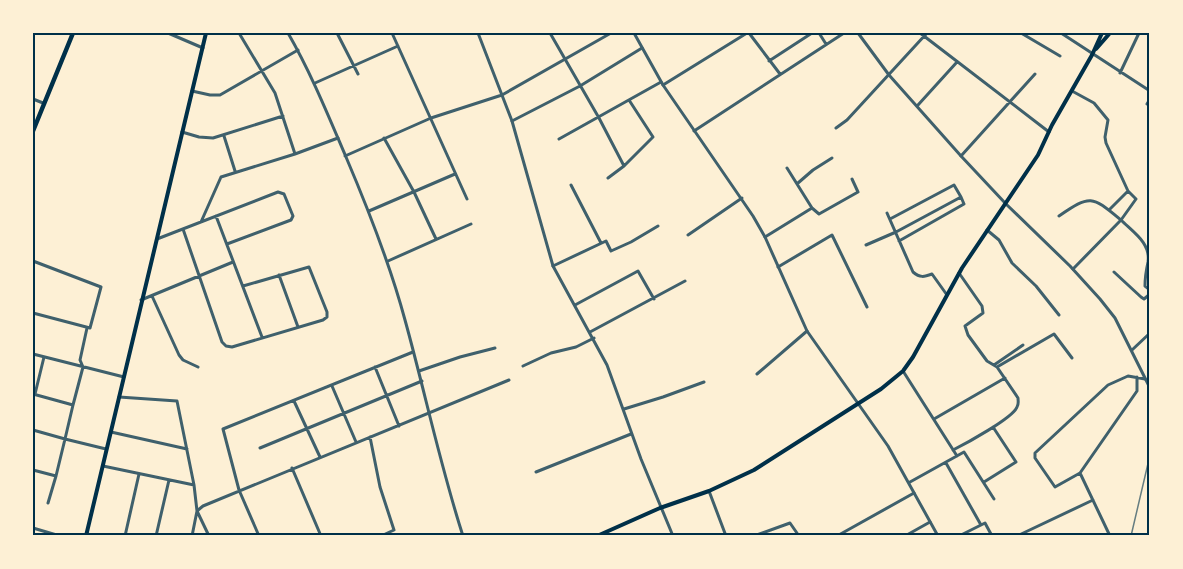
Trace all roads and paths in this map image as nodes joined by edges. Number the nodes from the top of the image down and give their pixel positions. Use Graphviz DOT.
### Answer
graph roads {
  1 [pos="73,33"];
  2 [pos="168,33"];
  3 [pos="206,33"];
  4 [pos="239,33"];
  5 [pos="288,33"];
  6 [pos="337,33"];
  7 [pos="392,33"];
  8 [pos="478,33"];
  9 [pos="550,33"];
  10 [pos="611,33"];
  11 [pos="634,33"];
  12 [pos="748,33"];
  13 [pos="812,33"];
  14 [pos="819,33"];
  15 [pos="844,33"];
  16 [pos="858,33"];
  17 [pos="1021,33"];
  18 [pos="1061,33"];
  19 [pos="1102,33"];
  20 [pos="1110,33"];
  21 [pos="1139,33"];
  22 [pos="923,34"];
  23 [pos="826,45"];
  24 [pos="398,46"];
  25 [pos="203,48"];
  26 [pos="642,48"];
  27 [pos="298,50"];
  28 [pos="1093,54"];
  29 [pos="1060,56"];
  30 [pos="566,60"];
  31 [pos="770,61"];
  32 [pos="957,62"];
  33 [pos="354,67"];
  34 [pos="263,71"];
  35 [pos="1120,73"];
  36 [pos="358,74"];
  37 [pos="780,74"];
  38 [pos="1035,74"];
  39 [pos="889,75"];
  40 [pos="315,83"];
  41 [pos="662,83"];
  42 [pos="580,86"];
  43 [pos="1072,90"];
  44 [pos="192,91"];
  45 [pos="1150,91"];
  46 [pos="502,94"];
  47 [pos="33,99"];
  48 [pos="1150,99"];
  49 [pos="629,100"];
  50 [pos="45,104"];
  51 [pos="1010,104"];
  52 [pos="1147,104"];
  53 [pos="918,105"];
  54 [pos="283,116"];
  55 [pos="431,118"];
  56 [pos="599,118"];
  57 [pos="512,121"];
  58 [pos="836,128"];
  59 [pos="33,131"];
  60 [pos="694,131"];
  61 [pos="182,132"];
  62 [pos="1049,132"];
  63 [pos="224,135"];
  64 [pos="338,138"];
  65 [pos="384,138"];
  66 [pos="559,139"];
  67 [pos="295,154"];
  68 [pos="345,156"];
  69 [pos="961,156"];
  70 [pos="832,158"];
  71 [pos="624,166"];
  72 [pos="787,168"];
  73 [pos="235,171"];
  74 [pos="455,174"];
  75 [pos="608,178"];
  76 [pos="852,178"];
  77 [pos="798,183"];
  78 [pos="571,185"];
  79 [pos="1128,191"];
  80 [pos="414,192"];
  81 [pos="961,197"];
  82 [pos="742,198"];
  83 [pos="467,199"];
  84 [pos="1006,204"];
  85 [pos="812,208"];
  86 [pos="1110,209"];
  87 [pos="369,211"];
  88 [pos="887,213"];
  89 [pos="216,216"];
  90 [pos="1059,216"];
  91 [pos="890,219"];
  92 [pos="1121,220"];
  93 [pos="201,222"];
  94 [pos="471,224"];
  95 [pos="658,225"];
  96 [pos="183,229"];
  97 [pos="987,230"];
  98 [pos="896,232"];
  99 [pos="688,235"];
  100 [pos="765,237"];
  101 [pos="157,239"];
  102 [pos="436,239"];
  103 [pos="899,241"];
  104 [pos="601,243"];
  105 [pos="227,244"];
  106 [pos="866,246"];
  107 [pos="33,261"];
  108 [pos="388,261"];
  109 [pos="234,262"];
  110 [pos="553,266"];
  111 [pos="778,267"];
  112 [pos="1073,269"];
  113 [pos="1114,272"];
  114 [pos="958,273"];
  115 [pos="279,275"];
  116 [pos="199,276"];
  117 [pos="685,281"];
  118 [pos="243,286"];
  119 [pos="1150,290"];
  120 [pos="1150,294"];
  121 [pos="947,295"];
  122 [pos="152,296"];
  123 [pos="654,299"];
  124 [pos="141,300"];
  125 [pos="576,305"];
  126 [pos="867,306"];
  127 [pos="33,313"];
  128 [pos="1059,315"];
  129 [pos="298,327"];
  130 [pos="87,328"];
  131 [pos="807,331"];
  132 [pos="590,332"];
  133 [pos="1150,333"];
  134 [pos="262,338"];
  135 [pos="594,338"];
  136 [pos="1023,345"];
  137 [pos="495,348"];
  138 [pos="1132,350"];
  139 [pos="413,352"];
  140 [pos="33,354"];
  141 [pos="44,357"];
  142 [pos="1072,358"];
  143 [pos="523,366"];
  144 [pos="995,366"];
  145 [pos="82,367"];
  146 [pos="198,367"];
  147 [pos="375,367"];
  148 [pos="419,371"];
  149 [pos="903,371"];
  150 [pos="757,374"];
  151 [pos="124,377"];
  152 [pos="1137,377"];
  153 [pos="1005,378"];
  154 [pos="1145,378"];
  155 [pos="508,380"];
  156 [pos="422,381"];
  157 [pos="704,382"];
  158 [pos="332,386"];
  159 [pos="1150,388"];
  160 [pos="34,394"];
  161 [pos="386,395"];
  162 [pos="119,397"];
  163 [pos="294,401"];
  164 [pos="857,403"];
  165 [pos="73,405"];
  166 [pos="624,409"];
  167 [pos="344,413"];
  168 [pos="430,414"];
  169 [pos="934,419"];
  170 [pos="399,426"];
  171 [pos="993,426"];
  172 [pos="307,429"];
  173 [pos="33,430"];
  174 [pos="111,432"];
  175 [pos="631,434"];
  176 [pos="370,437"];
  177 [pos="65,439"];
  178 [pos="357,442"];
  179 [pos="260,448"];
  180 [pos="107,449"];
  181 [pos="187,449"];
  182 [pos="953,450"];
  183 [pos="957,456"];
  184 [pos="320,457"];
  185 [pos="946,463"];
  186 [pos="103,466"];
  187 [pos="292,468"];
  188 [pos="33,470"];
  189 [pos="536,472"];
  190 [pos="1080,473"];
  191 [pos="139,474"];
  192 [pos="57,476"];
  193 [pos="169,480"];
  194 [pos="910,482"];
  195 [pos="984,482"];
  196 [pos="194,485"];
  197 [pos="239,490"];
  198 [pos="709,491"];
  199 [pos="915,493"];
  200 [pos="994,499"];
  201 [pos="1093,500"];
  202 [pos="48,503"];
  203 [pos="660,508"];
  204 [pos="197,511"];
  205 [pos="930,522"];
  206 [pos="981,525"];
  207 [pos="33,528"];
  208 [pos="87,535"];
  209 [pos="910,535"];
  210 [pos="60,536"];
  211 [pos="98,536"];
  212 [pos="125,536"];
  213 [pos="156,536"];
  214 [pos="192,536"];
  215 [pos="209,536"];
  216 [pos="258,536"];
  217 [pos="321,536"];
  218 [pos="381,536"];
  219 [pos="463,536"];
  220 [pos="597,536"];
  221 [pos="673,536"];
  222 [pos="726,536"];
  223 [pos="754,536"];
  224 [pos="799,536"];
  225 [pos="837,536"];
  226 [pos="905,536"];
  227 [pos="938,536"];
  228 [pos="959,536"];
  229 [pos="992,536"];
  230 [pos="1017,536"];
  231 [pos="1110,536"];
  1 -- 50 [label="main road"];
  2 -- 25 [label="street"];
  3 -- 25 [label="main road"];
  4 -- 34 [label="street"];
  5 -- 27 [label="street"];
  6 -- 33 [label="street"];
  7 -- 24 [label="street"];
  8 -- 46 [label="street"];
  9 -- 30 [label="street"];
  10 -- 30 [label="street"];
  11 -- 26 [label="street"];
  12 -- 31 [label="street"];
  12 -- 41 [label="street"];
  13 -- 31 [label="street"];
  14 -- 23 [label="street"];
  15 -- 23 [label="street"];
  16 -- 39 [label="street"];
  17 -- 29 [label="street"];
  18 -- 28 [label="street"];
  19 -- 28 [label="main road"];
  20 -- 28 [label="main road"];
  21 -- 35 [label="street"];
  22 -- 32 [label="street"];
  22 -- 39 [label="street"];
  23 -- 37 [label="street"];
  24 -- 33 [label="street"];
  24 -- 55 [label="street"];
  25 -- 44 [label="main road"];
  26 -- 41 [label="street"];
  26 -- 42 [label="street"];
  27 -- 34 [label="street"];
  27 -- 40 [label="street"];
  28 -- 35 [label="street"];
  28 -- 43 [label="main road"];
  30 -- 42 [label="street"];
  30 -- 46 [label="street"];
  31 -- 37 [label="street"];
  32 -- 51 [label="street"];
  32 -- 53 [label="street"];
  33 -- 36 [label="street"];
  33 -- 40 [label="street"];
  34 -- 44 [label="street"];
  34 -- 54 [label="street"];
  35 -- 45 [label="street"];
  37 -- 60 [label="street"];
  38 -- 51 [label="street"];
  39 -- 53 [label="street"];
  39 -- 58 [label="street"];
  40 -- 64 [label="street"];
  41 -- 49 [label="street"];
  41 -- 60 [label="street"];
  42 -- 56 [label="street"];
  42 -- 57 [label="street"];
  43 -- 62 [label="main road"];
  43 -- 79 [label="street"];
  44 -- 61 [label="main road"];
  46 -- 55 [label="street"];
  46 -- 57 [label="street"];
  47 -- 50 [label="street"];
  48 -- 52 [label="street"];
  49 -- 56 [label="street"];
  49 -- 71 [label="street"];
  50 -- 59 [label="main road"];
  51 -- 62 [label="street"];
  51 -- 69 [label="street"];
  53 -- 69 [label="street"];
  54 -- 63 [label="street"];
  54 -- 67 [label="street"];
  55 -- 65 [label="street"];
  55 -- 74 [label="street"];
  56 -- 66 [label="street"];
  56 -- 71 [label="street"];
  57 -- 110 [label="street"];
  60 -- 82 [label="street"];
  61 -- 63 [label="street"];
  61 -- 101 [label="main road"];
  62 -- 84 [label="main road"];
  63 -- 73 [label="street"];
  64 -- 67 [label="street"];
  64 -- 68 [label="street"];
  65 -- 68 [label="street"];
  65 -- 80 [label="street"];
  67 -- 73 [label="street"];
  68 -- 87 [label="street"];
  69 -- 84 [label="street"];
  70 -- 77 [label="street"];
  71 -- 75 [label="street"];
  72 -- 77 [label="street"];
  73 -- 93 [label="street"];
  74 -- 80 [label="street"];
  74 -- 83 [label="street"];
  76 -- 85 [label="street"];
  77 -- 85 [label="street"];
  78 -- 104 [label="street"];
  79 -- 86 [label="street"];
  79 -- 92 [label="street"];
  80 -- 87 [label="street"];
  80 -- 102 [label="street"];
  81 -- 91 [label="street"];
  81 -- 98 [label="street"];
  81 -- 103 [label="street"];
  82 -- 99 [label="street"];
  82 -- 100 [label="street"];
  84 -- 97 [label="main road"];
  84 -- 112 [label="street"];
  85 -- 100 [label="street"];
  86 -- 90 [label="street"];
  86 -- 92 [label="street"];
  87 -- 108 [label="street"];
  88 -- 91 [label="street"];
  89 -- 93 [label="street"];
  89 -- 105 [label="street"];
  89 -- 105 [label="street"];
  91 -- 98 [label="street"];
  92 -- 112 [label="street"];
  92 -- 119 [label="street"];
  93 -- 96 [label="street"];
  94 -- 102 [label="street"];
  95 -- 104 [label="street"];
  96 -- 101 [label="street"];
  96 -- 116 [label="street"];
  97 -- 114 [label="main road"];
  97 -- 128 [label="street"];
  98 -- 103 [label="street"];
  98 -- 106 [label="street"];
  100 -- 111 [label="street"];
  101 -- 124 [label="main road"];
  102 -- 108 [label="street"];
  103 -- 121 [label="street"];
  104 -- 110 [label="street"];
  105 -- 109 [label="street"];
  107 -- 130 [label="street"];
  108 -- 139 [label="street"];
  109 -- 116 [label="street"];
  109 -- 118 [label="street"];
  110 -- 125 [label="street"];
  111 -- 126 [label="street"];
  111 -- 131 [label="street"];
  112 -- 138 [label="street"];
  113 -- 120 [label="street"];
  114 -- 121 [label="main road"];
  114 -- 144 [label="street"];
  115 -- 118 [label="street"];
  115 -- 129 [label="street"];
  115 -- 129 [label="street"];
  116 -- 122 [label="street"];
  116 -- 134 [label="street"];
  117 -- 123 [label="street"];
  118 -- 134 [label="street"];
  121 -- 149 [label="main road"];
  122 -- 124 [label="street"];
  122 -- 146 [label="street"];
  123 -- 125 [label="street"];
  123 -- 132 [label="street"];
  124 -- 151 [label="main road"];
  125 -- 132 [label="street"];
  127 -- 130 [label="street"];
  129 -- 134 [label="street"];
  130 -- 145 [label="street"];
  131 -- 150 [label="street"];
  131 -- 164 [label="street"];
  132 -- 135 [label="street"];
  133 -- 138 [label="street"];
  135 -- 143 [label="street"];
  135 -- 166 [label="street"];
  136 -- 144 [label="street"];
  137 -- 148 [label="street"];
  138 -- 154 [label="street"];
  139 -- 147 [label="street"];
  139 -- 148 [label="street"];
  140 -- 141 [label="street"];
  141 -- 145 [label="street"];
  141 -- 160 [label="street"];
  142 -- 144 [label="street"];
  144 -- 153 [label="street"];
  145 -- 151 [label="street"];
  145 -- 165 [label="street"];
  147 -- 158 [label="street"];
  147 -- 161 [label="street"];
  148 -- 156 [label="street"];
  149 -- 164 [label="main road"];
  149 -- 169 [label="street"];
  151 -- 162 [label="main road"];
  152 -- 154 [label="street"];
  152 -- 190 [label="street"];
  152 -- 190 [label="street"];
  153 -- 169 [label="street"];
  153 -- 171 [label="street"];
  154 -- 159 [label="street"];
  155 -- 168 [label="street"];
  156 -- 161 [label="street"];
  156 -- 168 [label="street"];
  157 -- 166 [label="street"];
  158 -- 163 [label="street"];
  158 -- 167 [label="street"];
  160 -- 165 [label="street"];
  161 -- 167 [label="street"];
  161 -- 170 [label="street"];
  162 -- 174 [label="main road"];
  162 -- 181 [label="street"];
  163 -- 172 [label="street"];
  163 -- 197 [label="street"];
  164 -- 194 [label="street"];
  164 -- 198 [label="main road"];
  165 -- 177 [label="street"];
  166 -- 175 [label="street"];
  167 -- 172 [label="street"];
  167 -- 178 [label="street"];
  168 -- 170 [label="street"];
  168 -- 219 [label="street"];
  169 -- 182 [label="street"];
  170 -- 176 [label="street"];
  171 -- 182 [label="street"];
  171 -- 195 [label="street"];
  172 -- 179 [label="street"];
  172 -- 184 [label="street"];
  173 -- 177 [label="street"];
  174 -- 180 [label="main road"];
  174 -- 181 [label="street"];
  175 -- 189 [label="street"];
  175 -- 203 [label="street"];
  176 -- 178 [label="street"];
  176 -- 218 [label="street"];
  177 -- 180 [label="street"];
  177 -- 192 [label="street"];
  178 -- 184 [label="street"];
  180 -- 186 [label="main road"];
  181 -- 196 [label="street"];
  182 -- 183 [label="street"];
  183 -- 185 [label="street"];
  183 -- 195 [label="street"];
  184 -- 187 [label="street"];
  185 -- 194 [label="street"];
  185 -- 206 [label="street"];
  186 -- 191 [label="street"];
  186 -- 208 [label="main road"];
  187 -- 197 [label="street"];
  187 -- 217 [label="street"];
  188 -- 192 [label="street"];
  190 -- 201 [label="street"];
  191 -- 193 [label="street"];
  191 -- 212 [label="street"];
  192 -- 202 [label="street"];
  193 -- 196 [label="street"];
  193 -- 213 [label="street"];
  194 -- 199 [label="street"];
  195 -- 200 [label="street"];
  196 -- 204 [label="street"];
  197 -- 204 [label="street"];
  197 -- 216 [label="street"];
  198 -- 203 [label="main road"];
  198 -- 222 [label="street"];
  199 -- 205 [label="street"];
  199 -- 225 [label="street"];
  201 -- 230 [label="street"];
  201 -- 231 [label="street"];
  203 -- 220 [label="main road"];
  203 -- 221 [label="street"];
  204 -- 214 [label="street"];
  204 -- 215 [label="street"];
  205 -- 209 [label="street"];
  205 -- 227 [label="street"];
  206 -- 228 [label="street"];
  206 -- 229 [label="street"];
  207 -- 210 [label="street"];
  208 -- 211 [label="street"];
  209 -- 226 [label="street"];
  223 -- 224 [label="street"];
}
